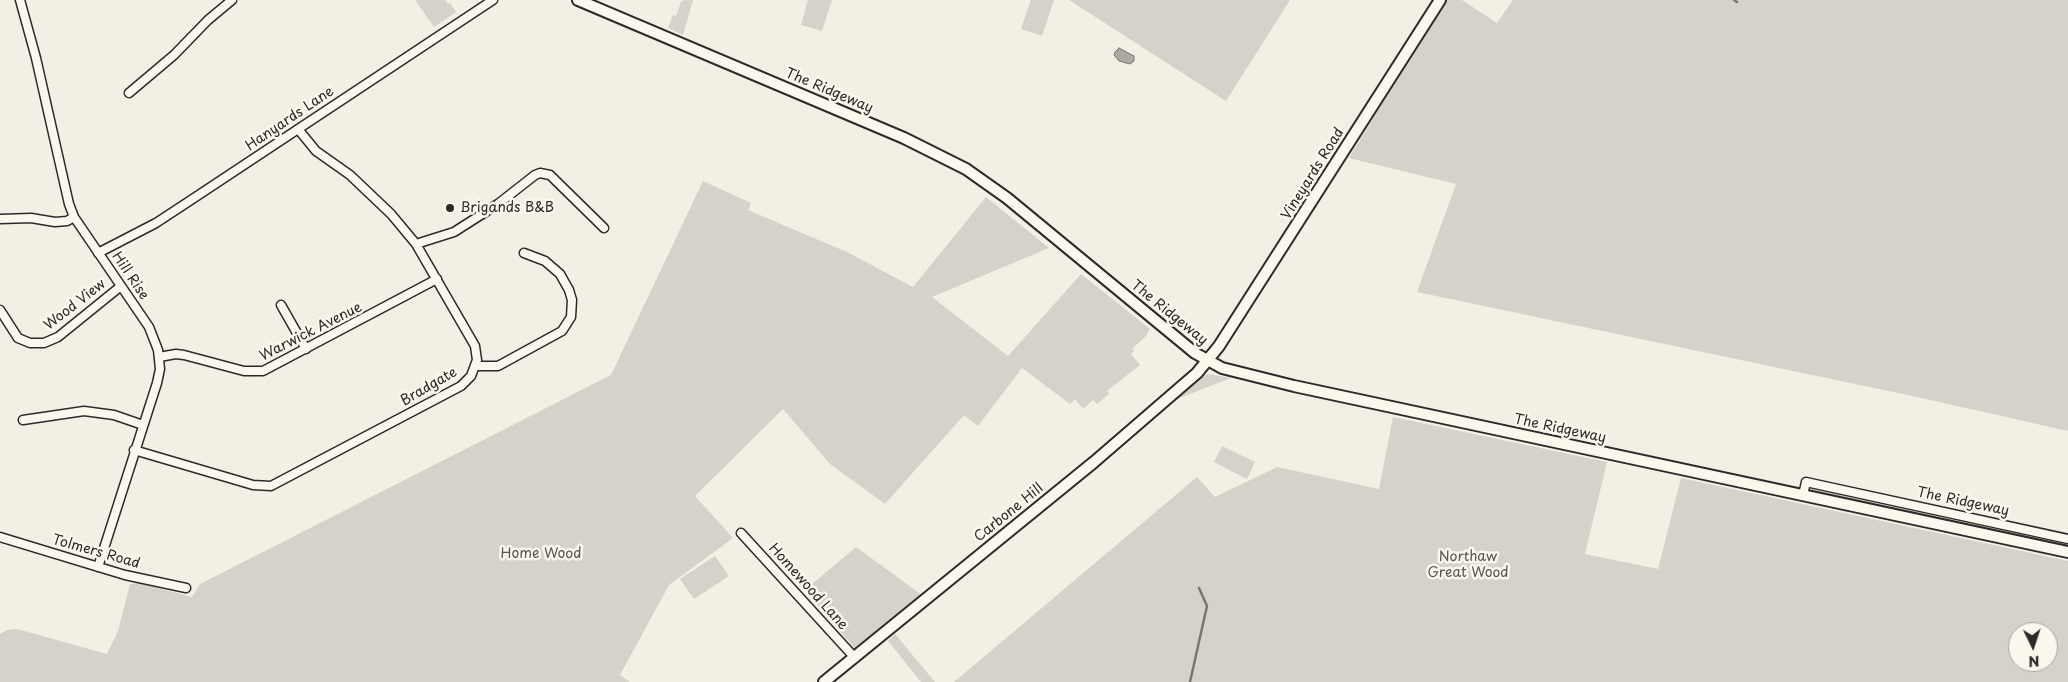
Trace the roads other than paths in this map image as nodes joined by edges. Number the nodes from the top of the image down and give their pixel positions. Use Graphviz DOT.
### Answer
graph roads {
  1 [pos="20,0"];
  2 [pos="230,0"];
  3 [pos="493,0"];
  4 [pos="578,0"];
  5 [pos="1440,0"];
  6 [pos="129,93"];
  7 [pos="298,129"];
  8 [pos="74,217"];
  9 [pos="0,219"];
  10 [pos="604,228"];
  11 [pos="416,244"];
  12 [pos="98,253"];
  13 [pos="524,253"];
  14 [pos="437,279"];
  15 [pos="121,286"];
  16 [pos="281,304"];
  17 [pos="0,310"];
  18 [pos="306,348"];
  19 [pos="159,357"];
  20 [pos="1208,361"];
  21 [pos="476,366"];
  22 [pos="23,420"];
  23 [pos="143,425"];
  24 [pos="134,450"];
  25 [pos="1803,495"];
  26 [pos="741,533"];
  27 [pos="0,537"];
  28 [pos="2068,539"];
  29 [pos="2068,552"];
  30 [pos="98,567"];
  31 [pos="186,588"];
  32 [pos="855,658"];
  33 [pos="824,682"];
  1 -- 8 [label="street, Hill Rise"];
  2 -- 6 [label="street"];
  3 -- 7 [label="street, Hanyards Lane"];
  4 -- 20 [label="street, The Ridgeway"];
  5 -- 20 [label="street, Vineyards Road"];
  7 -- 11 [label="street, Bradgate"];
  7 -- 12 [label="street, Hanyards Lane"];
  8 -- 9 [label="street"];
  8 -- 12 [label="street, Hill Rise"];
  10 -- 11 [label="street"];
  11 -- 14 [label="street, Bradgate"];
  12 -- 15 [label="street, Hill Rise"];
  13 -- 21 [label="street"];
  14 -- 18 [label="street, Warwick Avenue"];
  14 -- 21 [label="street, Bradgate"];
  15 -- 17 [label="street, Wood View"];
  15 -- 19 [label="street, Hill Rise"];
  16 -- 18 [label="street"];
  18 -- 19 [label="street, Warwick Avenue"];
  19 -- 23 [label="street, Hill Rise"];
  20 -- 25 [label="street, The Ridgeway"];
  20 -- 32 [label="street, Carbone Hill"];
  21 -- 24 [label="street, Bradgate"];
  22 -- 23 [label="street"];
  23 -- 24 [label="street, Hill Rise"];
  24 -- 30 [label="street, Hill Rise"];
  25 -- 28 [label="street, The Ridgeway"];
  25 -- 29 [label="street, The Ridgeway"];
  26 -- 32 [label="street, Homewood Lane"];
  27 -- 30 [label="street, Tolmers Road"];
  30 -- 31 [label="street, Tolmers Road"];
  32 -- 33 [label="street, Carbone Hill"];
}
